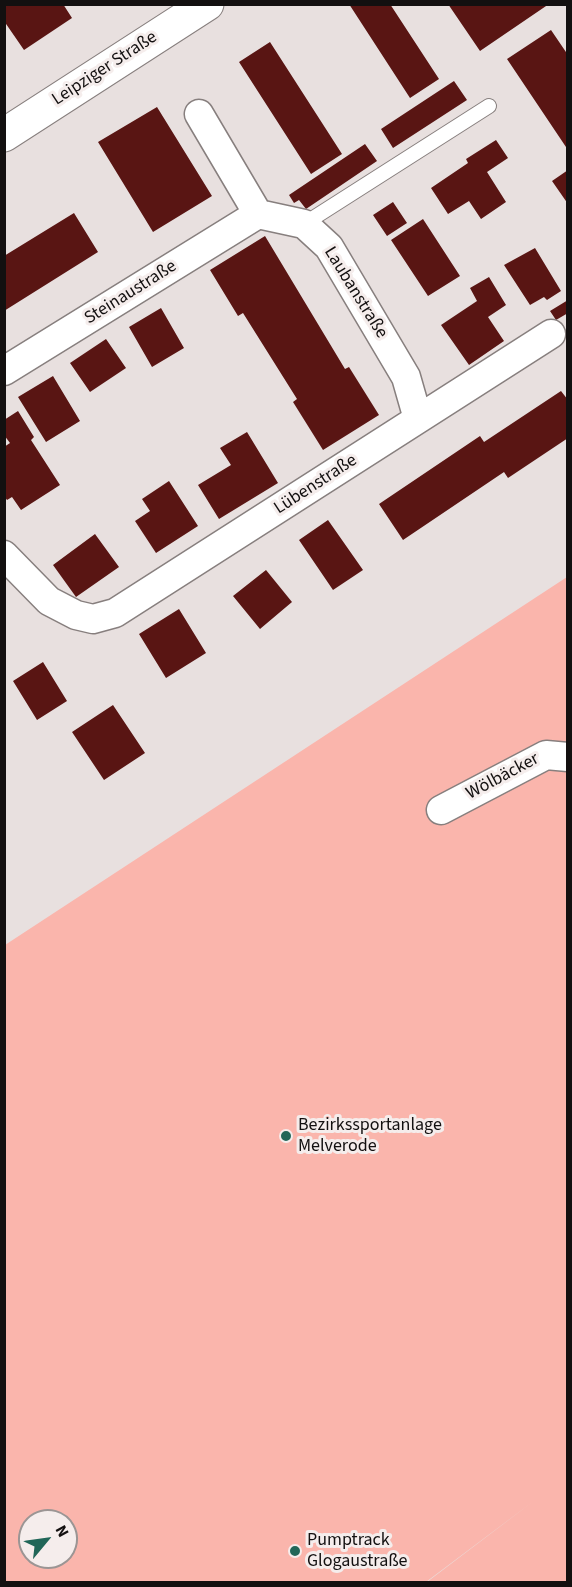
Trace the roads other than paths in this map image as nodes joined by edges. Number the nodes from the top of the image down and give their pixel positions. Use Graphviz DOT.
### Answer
graph roads {
  1 [pos="207,4"];
  2 [pos="489,106"];
  3 [pos="199,114"];
  4 [pos="4,135"];
  5 [pos="258,214"];
  6 [pos="304,224"];
  7 [pos="551,334"];
  8 [pos="4,371"];
  9 [pos="418,419"];
  10 [pos="4,555"];
  11 [pos="567,757"];
  12 [pos="441,810"];
  1 -- 4 [label="street, Leipziger Straße"];
  2 -- 6 [label="lane"];
  3 -- 5 [label="street"];
  5 -- 6 [label="street"];
  5 -- 8 [label="street, Steinaustraße"];
  6 -- 9 [label="street, Laubanstraße"];
  7 -- 9 [label="street, Lübenstraße"];
  9 -- 10 [label="street, Lübenstraße"];
  11 -- 12 [label="street, Wölbäcker"];
}
